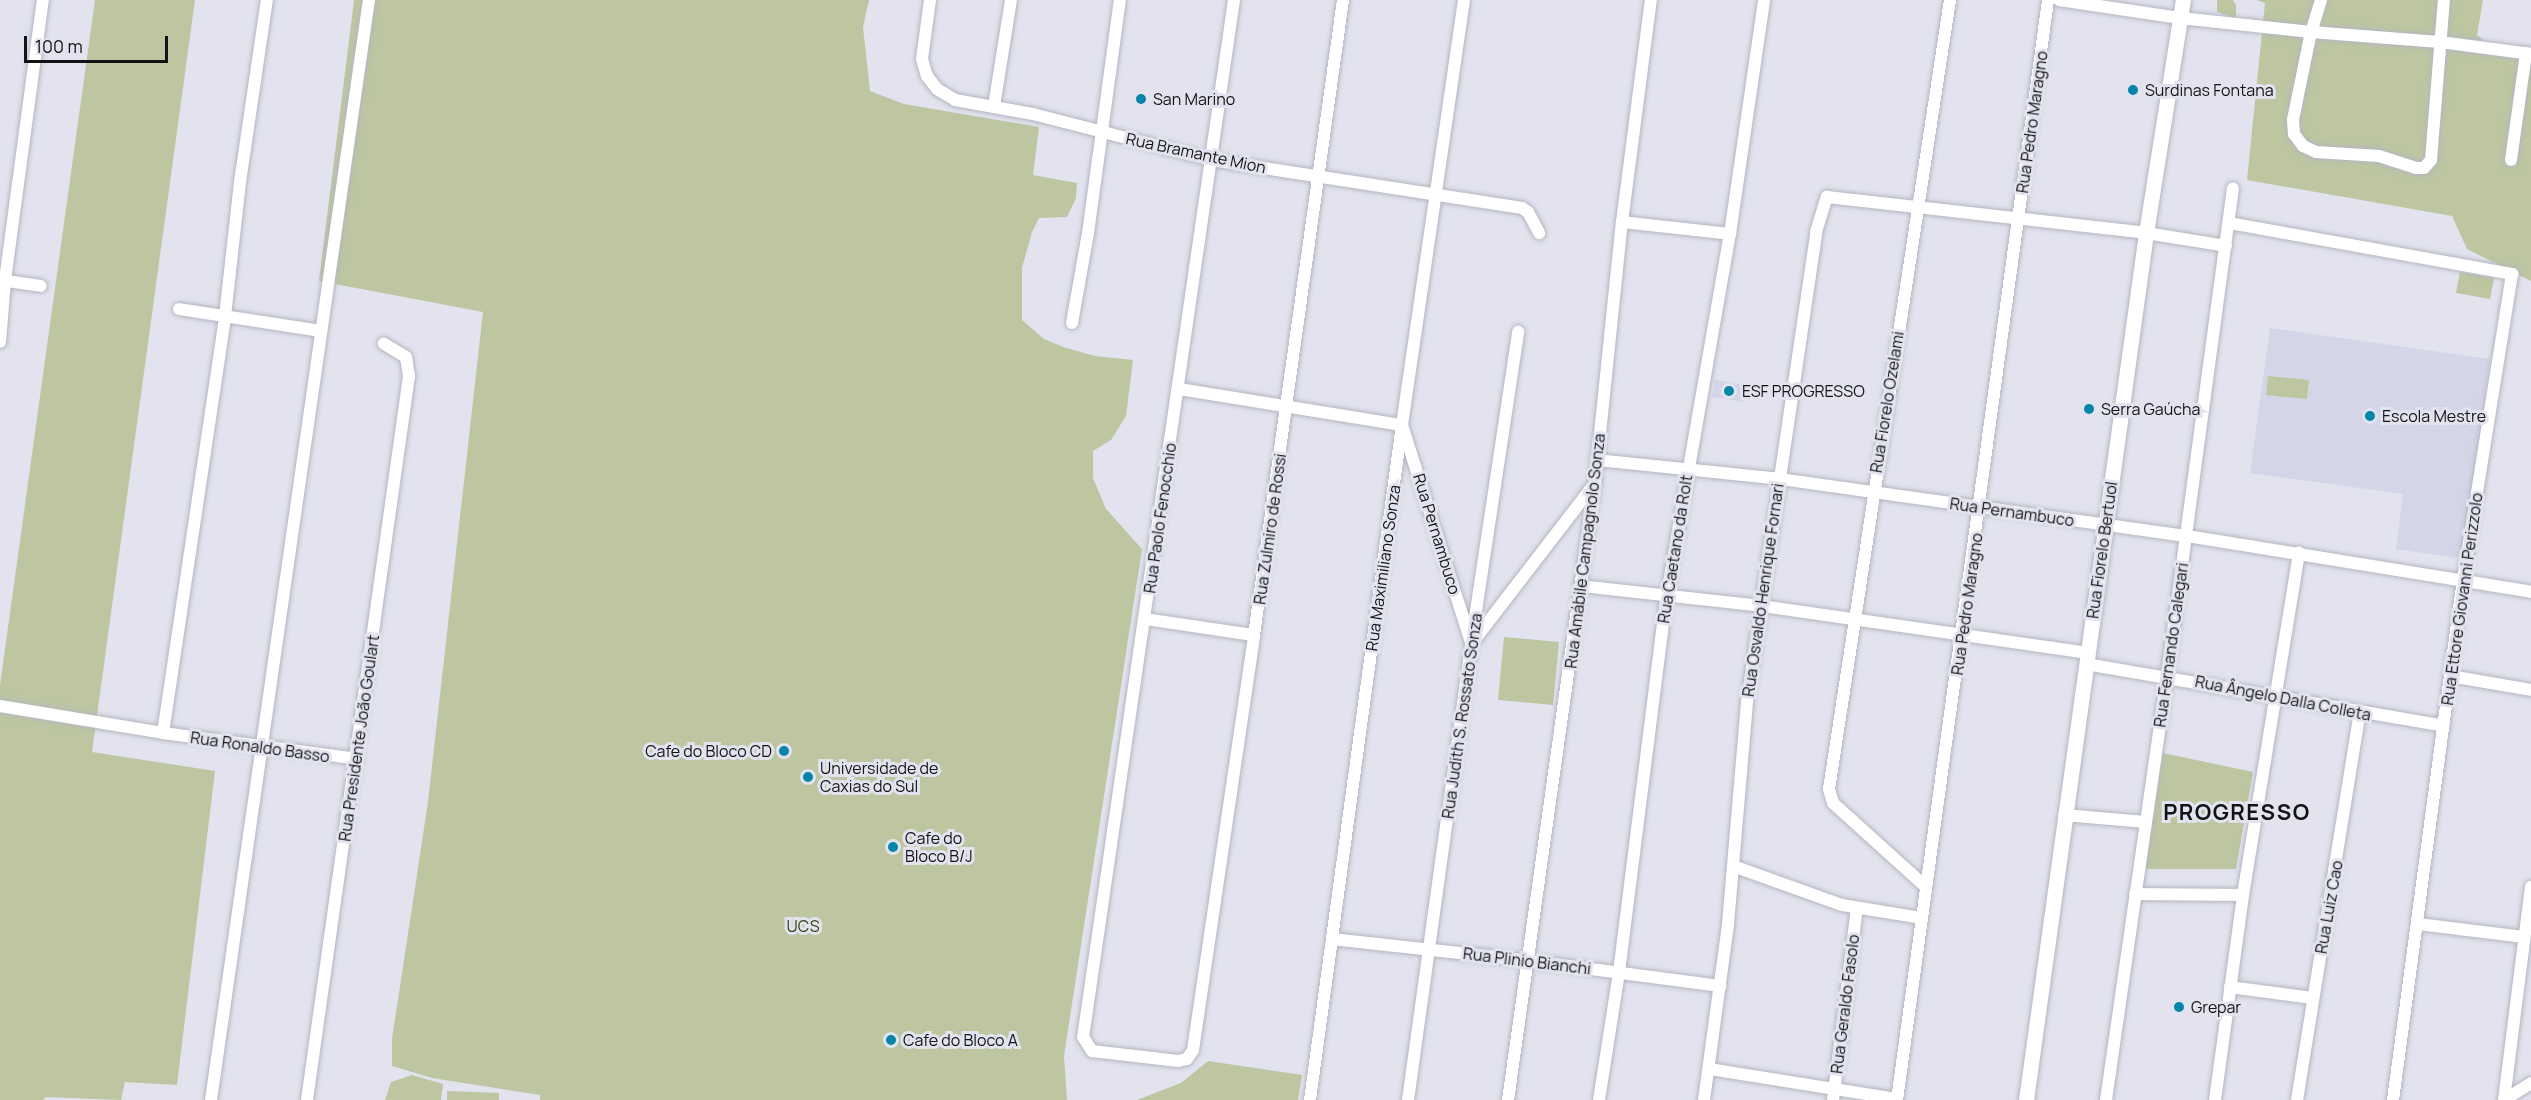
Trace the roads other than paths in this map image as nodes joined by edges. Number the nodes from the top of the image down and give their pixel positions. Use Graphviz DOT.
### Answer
graph roads {
  1 [pos="43,0"];
  2 [pos="267,0"];
  3 [pos="369,0"];
  4 [pos="930,0"];
  5 [pos="1011,0"];
  6 [pos="1120,0"];
  7 [pos="1234,0"];
  8 [pos="1343,0"];
  9 [pos="1464,0"];
  10 [pos="1651,0"];
  11 [pos="1764,0"];
  12 [pos="1950,0"];
  13 [pos="2048,0"];
  14 [pos="2059,0"];
  15 [pos="2183,0"];
  16 [pos="2321,0"];
  17 [pos="2444,0"];
  18 [pos="2180,18"];
  19 [pos="2311,32"];
  20 [pos="2440,42"];
  21 [pos="2528,53"];
  22 [pos="994,106"];
  23 [pos="1102,132"];
  24 [pos="1212,160"];
  25 [pos="2511,160"];
  26 [pos="1319,177"];
  27 [pos="2234,189"];
  28 [pos="1436,194"];
  29 [pos="1917,208"];
  30 [pos="2018,219"];
  31 [pos="1622,222"];
  32 [pos="2229,223"];
  33 [pos="1539,233"];
  34 [pos="2146,233"];
  35 [pos="1730,234"];
  36 [pos="2226,246"];
  37 [pos="3,280"];
  38 [pos="41,286"];
  39 [pos="179,309"];
  40 [pos="225,316"];
  41 [pos="1072,323"];
  42 [pos="321,330"];
  43 [pos="1518,332"];
  44 [pos="0,342"];
  45 [pos="384,344"];
  46 [pos="1179,389"];
  47 [pos="1287,405"];
  48 [pos="1402,425"];
  49 [pos="1598,460"];
  50 [pos="1688,468"];
  51 [pos="1780,479"];
  52 [pos="1595,482"];
  53 [pos="1873,493"];
  54 [pos="1980,508"];
  55 [pos="2106,526"];
  56 [pos="2187,536"];
  57 [pos="2299,553"];
  58 [pos="2463,579"];
  59 [pos="1581,586"];
  60 [pos="2531,592"];
  61 [pos="1667,594"];
  62 [pos="1762,606"];
  63 [pos="1145,619"];
  64 [pos="1854,621"];
  65 [pos="1254,635"];
  66 [pos="1962,636"];
  67 [pos="1471,644"];
  68 [pos="2087,658"];
  69 [pos="2168,676"];
  70 [pos="2450,676"];
  71 [pos="2531,690"];
  72 [pos="2274,698"];
  73 [pos="0,706"];
  74 [pos="2360,713"];
  75 [pos="2444,726"];
  76 [pos="163,734"];
  77 [pos="264,748"];
  78 [pos="357,759"];
  79 [pos="2064,815"];
  80 [pos="2146,822"];
  81 [pos="1733,866"];
  82 [pos="1926,887"];
  83 [pos="2531,887"];
  84 [pos="2135,894"];
  85 [pos="2243,895"];
  86 [pos="1857,908"];
  87 [pos="1922,918"];
  88 [pos="2418,924"];
  89 [pos="2524,937"];
  90 [pos="1332,939"];
  91 [pos="1430,950"];
  92 [pos="1530,961"];
  93 [pos="1619,972"];
  94 [pos="1720,986"];
  95 [pos="2230,987"];
  96 [pos="2312,998"];
  97 [pos="1190,1056"];
  98 [pos="1710,1069"];
  99 [pos="2531,1083"];
  100 [pos="1834,1095"];
  101 [pos="1897,1099"];
  102 [pos="211,1100"];
  103 [pos="307,1100"];
  104 [pos="1310,1100"];
  105 [pos="1408,1100"];
  106 [pos="1508,1100"];
  107 [pos="1599,1100"];
  108 [pos="1704,1100"];
  109 [pos="2026,1100"];
  110 [pos="2106,1100"];
  111 [pos="2215,1100"];
  112 [pos="2297,1100"];
  113 [pos="2393,1100"];
  114 [pos="2504,1100"];
  1 -- 37 [label="street"];
  2 -- 40 [label="street"];
  3 -- 42 [label="street"];
  4 -- 22 [label="street, Rua Bramante Mion"];
  5 -- 22 [label="street"];
  6 -- 23 [label="street"];
  7 -- 24 [label="street, Rua Paolo Fenocchio"];
  8 -- 26 [label="street, Rua Zulmiro de Rossi"];
  9 -- 28 [label="street, Rua Maximiliano Sonza"];
  10 -- 31 [label="street, Rua Amábile Campagnolo Sonza"];
  11 -- 35 [label="street, Rua Caetano da Rolt"];
  12 -- 29 [label="street, Rua Fiorelo Ozelami"];
  13 -- 30 [label="street, Rua Pedro Maragno"];
  14 -- 18 [label="street"];
  15 -- 18 [label="main road, Rua Fiorelo Bertuol"];
  16 -- 19 [label="street"];
  17 -- 20 [label="street"];
  18 -- 19 [label="street"];
  18 -- 34 [label="main road, Rua Fiorelo Bertuol"];
  19 -- 20 [label="street"];
  19 -- 20 [label="street"];
  20 -- 21 [label="street"];
  21 -- 25 [label="street"];
  22 -- 23 [label="street, Rua Bramante Mion"];
  23 -- 24 [label="street, Rua Bramante Mion"];
  23 -- 41 [label="street"];
  24 -- 26 [label="street, Rua Bramante Mion"];
  24 -- 46 [label="street, Rua Paolo Fenocchio"];
  26 -- 28 [label="street, Rua Bramante Mion"];
  26 -- 47 [label="street, Rua Zulmiro de Rossi"];
  27 -- 32 [label="street, Rua Fernando Calegari"];
  28 -- 33 [label="street, Rua Bramante Mion"];
  28 -- 48 [label="street, Rua Maximiliano Sonza"];
  29 -- 30 [label="street"];
  29 -- 51 [label="street, Rua Osvaldo Henrique Fornari"];
  29 -- 53 [label="street, Rua Fiorelo Ozelami"];
  30 -- 34 [label="street"];
  30 -- 54 [label="street, Rua Pedro Maragno"];
  31 -- 35 [label="street"];
  31 -- 49 [label="street, Rua Amábile Campagnolo Sonza"];
  32 -- 36 [label="street, Rua Fernando Calegari"];
  32 -- 58 [label="street, Rua Ettore Giovanni Perizzolo"];
  34 -- 36 [label="street"];
  34 -- 55 [label="main road, Rua Fiorelo Bertuol"];
  35 -- 50 [label="street, Rua Caetano da Rolt"];
  36 -- 56 [label="street, Rua Fernando Calegari"];
  37 -- 38 [label="street"];
  37 -- 44 [label="street"];
  39 -- 40 [label="street"];
  40 -- 42 [label="street"];
  40 -- 76 [label="street"];
  42 -- 77 [label="street"];
  43 -- 67 [label="street, Rua Judith S. Rossato Sonza"];
  45 -- 78 [label="street, Rua Presidente João Goulart"];
  46 -- 47 [label="street"];
  46 -- 63 [label="street, Rua Paolo Fenocchio"];
  47 -- 48 [label="street"];
  47 -- 65 [label="street, Rua Zulmiro de Rossi"];
  48 -- 67 [label="street, Rua Pernambuco"];
  48 -- 90 [label="street, Rua Maximiliano Sonza"];
  49 -- 50 [label="street, Rua Pernambuco"];
  49 -- 52 [label="street, Rua Amábile Campagnolo Sonza"];
  50 -- 51 [label="street, Rua Pernambuco"];
  50 -- 61 [label="street, Rua Caetano da Rolt"];
  51 -- 53 [label="street, Rua Pernambuco"];
  51 -- 62 [label="street, Rua Osvaldo Henrique Fornari"];
  52 -- 59 [label="street, Rua Amábile Campagnolo Sonza"];
  52 -- 67 [label="street"];
  53 -- 54 [label="street, Rua Pernambuco"];
  53 -- 64 [label="street, Rua Fiorelo Ozelami"];
  54 -- 55 [label="street, Rua Pernambuco"];
  54 -- 66 [label="street, Rua Pedro Maragno"];
  55 -- 56 [label="street, Rua Pernambuco"];
  55 -- 68 [label="main road, Rua Fiorelo Bertuol"];
  56 -- 57 [label="street, Rua Pernambuco"];
  56 -- 69 [label="street, Rua Fernando Calegari"];
  57 -- 58 [label="street, Rua Pernambuco"];
  57 -- 72 [label="street"];
  58 -- 60 [label="street, Rua Pernambuco"];
  58 -- 70 [label="street, Rua Ettore Giovanni Perizzolo"];
  59 -- 61 [label="street, Rua Ângelo Dalla Colleta"];
  59 -- 92 [label="street, Rua Amábile Campagnolo Sonza"];
  61 -- 62 [label="street, Rua Ângelo Dalla Colleta"];
  61 -- 93 [label="street, Rua Caetano da Rolt"];
  62 -- 64 [label="street, Rua Ângelo Dalla Colleta"];
  62 -- 81 [label="street, Rua Osvaldo Henrique Fornari"];
  63 -- 65 [label="street"];
  63 -- 97 [label="street, Rua Paolo Fenocchio"];
  64 -- 66 [label="street, Rua Ângelo Dalla Colleta"];
  64 -- 82 [label="street, Rua Fiorelo Ozelami"];
  65 -- 97 [label="street, Rua Zulmiro de Rossi"];
  66 -- 68 [label="street, Rua Ângelo Dalla Colleta"];
  66 -- 82 [label="street, Rua Pedro Maragno"];
  67 -- 91 [label="street, Rua Judith S. Rossato Sonza"];
  68 -- 69 [label="street, Rua Ângelo Dalla Colleta"];
  68 -- 79 [label="main road, Rua Fiorelo Bertuol"];
  69 -- 72 [label="street, Rua Ângelo Dalla Colleta"];
  69 -- 80 [label="street, Rua Fernando Calegari"];
  70 -- 71 [label="street"];
  70 -- 75 [label="street, Rua Ettore Giovanni Perizzolo"];
  72 -- 74 [label="street, Rua Ângelo Dalla Colleta"];
  72 -- 85 [label="street"];
  73 -- 76 [label="street, Rua Ronaldo Basso"];
  74 -- 75 [label="street, Rua Ângelo Dalla Colleta"];
  74 -- 96 [label="street, Rua Luiz Cao"];
  75 -- 88 [label="street, Rua Ettore Giovanni Perizzolo"];
  76 -- 77 [label="street, Rua Ronaldo Basso"];
  77 -- 78 [label="street, Rua Ronaldo Basso"];
  77 -- 102 [label="street"];
  78 -- 103 [label="street, Rua Presidente João Goulart"];
  79 -- 80 [label="street"];
  79 -- 109 [label="main road, Rua Fiorelo Bertuol"];
  80 -- 84 [label="street, Rua Fernando Calegari"];
  81 -- 86 [label="street"];
  81 -- 94 [label="street, Rua Osvaldo Henrique Fornari"];
  82 -- 87 [label="street, Rua Pedro Maragno"];
  83 -- 89 [label="street"];
  84 -- 85 [label="street"];
  84 -- 110 [label="street, Rua Fernando Calegari"];
  85 -- 95 [label="street"];
  86 -- 87 [label="street"];
  86 -- 100 [label="street, Rua Geraldo Fasolo"];
  87 -- 101 [label="street, Rua Pedro Maragno"];
  88 -- 89 [label="street"];
  88 -- 113 [label="street, Rua Ettore Giovanni Perizzolo"];
  89 -- 114 [label="street"];
  90 -- 91 [label="street, Rua Plinio Bianchi"];
  90 -- 104 [label="street, Rua Maximiliano Sonza"];
  91 -- 92 [label="street, Rua Plinio Bianchi"];
  91 -- 105 [label="street, Rua Judith S. Rossato Sonza"];
  92 -- 93 [label="street, Rua Plinio Bianchi"];
  92 -- 106 [label="street, Rua Amábile Campagnolo Sonza"];
  93 -- 94 [label="street, Rua Plinio Bianchi"];
  93 -- 107 [label="street, Rua Caetano da Rolt"];
  94 -- 98 [label="street, Rua Osvaldo Henrique Fornari"];
  95 -- 96 [label="street"];
  95 -- 111 [label="street"];
  96 -- 112 [label="street, Rua Luiz Cao"];
  98 -- 100 [label="street"];
  98 -- 108 [label="street, Rua Osvaldo Henrique Fornari"];
  99 -- 114 [label="street"];
  100 -- 101 [label="street"];
}
